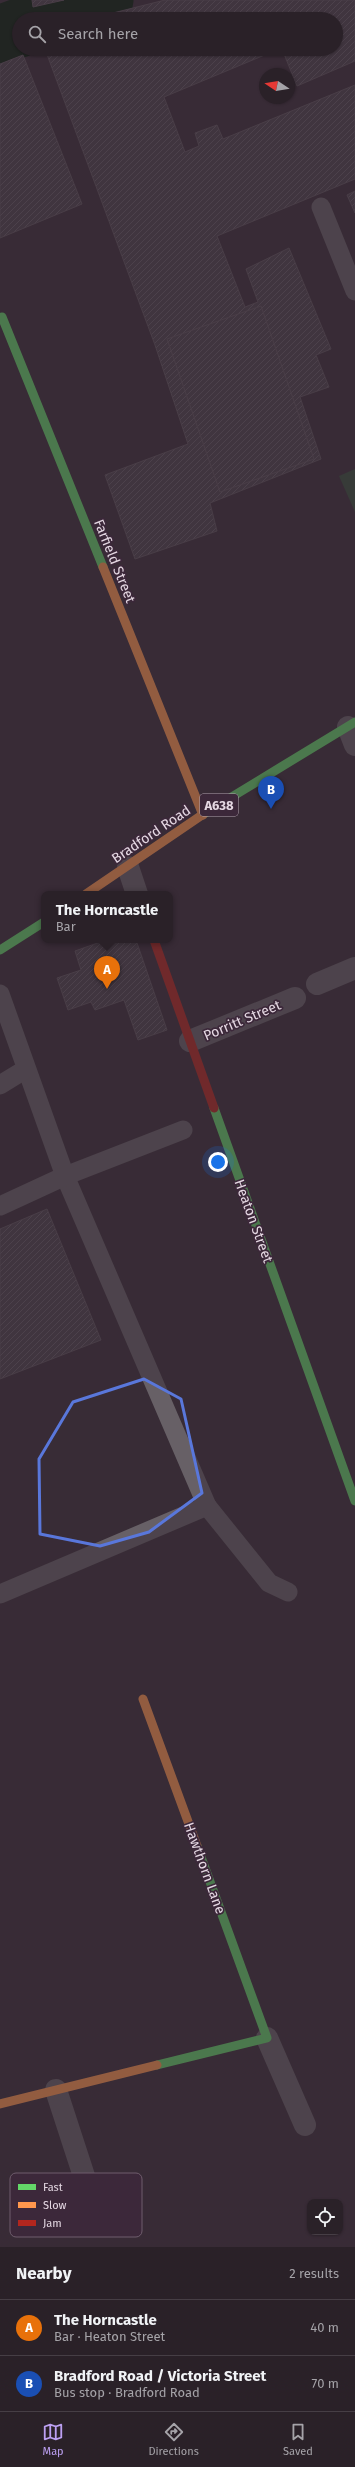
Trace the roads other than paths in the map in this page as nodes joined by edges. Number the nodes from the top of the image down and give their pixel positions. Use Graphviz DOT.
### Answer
graph roads {
  1 [pos="321,207"];
  2 [pos="355,291"];
  3 [pos="2,317"];
  4 [pos="353,731"];
  5 [pos="203,815"];
  6 [pos="128,867"];
  7 [pos="91,891"];
  8 [pos="136,891"];
  9 [pos="41,924"];
  10 [pos="155,943"];
  11 [pos="0,950"];
  12 [pos="355,968"];
  13 [pos="317,984"];
  14 [pos="0,994"];
  15 [pos="295,998"];
  16 [pos="190,1041"];
  17 [pos="26,1069"];
  18 [pos="0,1085"];
  19 [pos="183,1130"];
  20 [pos="65,1176"];
  21 [pos="0,1206"];
  22 [pos="355,1501"];
  23 [pos="207,1506"];
  24 [pos="288,1592"];
  25 [pos="0,1594"];
  26 [pos="143,1699"];
  27 [pos="268,2038"];
  28 [pos="56,2090"];
  29 [pos="0,2104"];
  30 [pos="305,2125"];
  31 [pos="83,2173"];
  1 -- 2 [label="lane"];
  3 -- 5 [label="street, Farfield Street"];
  4 -- 5 [label="street, Bradford Road / A638"];
  5 -- 6 [label="street, Bradford Road / A638"];
  6 -- 7 [label="street, Bradford Road / A638"];
  6 -- 8 [label="street"];
  9 -- 11 [label="street"];
  10 -- 16 [label="street, Heaton Street"];
  12 -- 13 [label="street"];
  14 -- 17 [label="lane"];
  15 -- 16 [label="street, Porritt Street"];
  16 -- 22 [label="street, Heaton Street"];
  17 -- 18 [label="lane"];
  17 -- 20 [label="lane"];
  19 -- 20 [label="lane"];
  20 -- 21 [label="lane"];
  20 -- 23 [label="lane"];
  23 -- 24 [label="lane"];
  23 -- 25 [label="lane"];
  26 -- 27 [label="street, Hawthorn Lane"];
  27 -- 28 [label="street"];
  27 -- 30 [label="street, Hawthorn Lane"];
  28 -- 29 [label="street"];
  28 -- 31 [label="street"];
}
